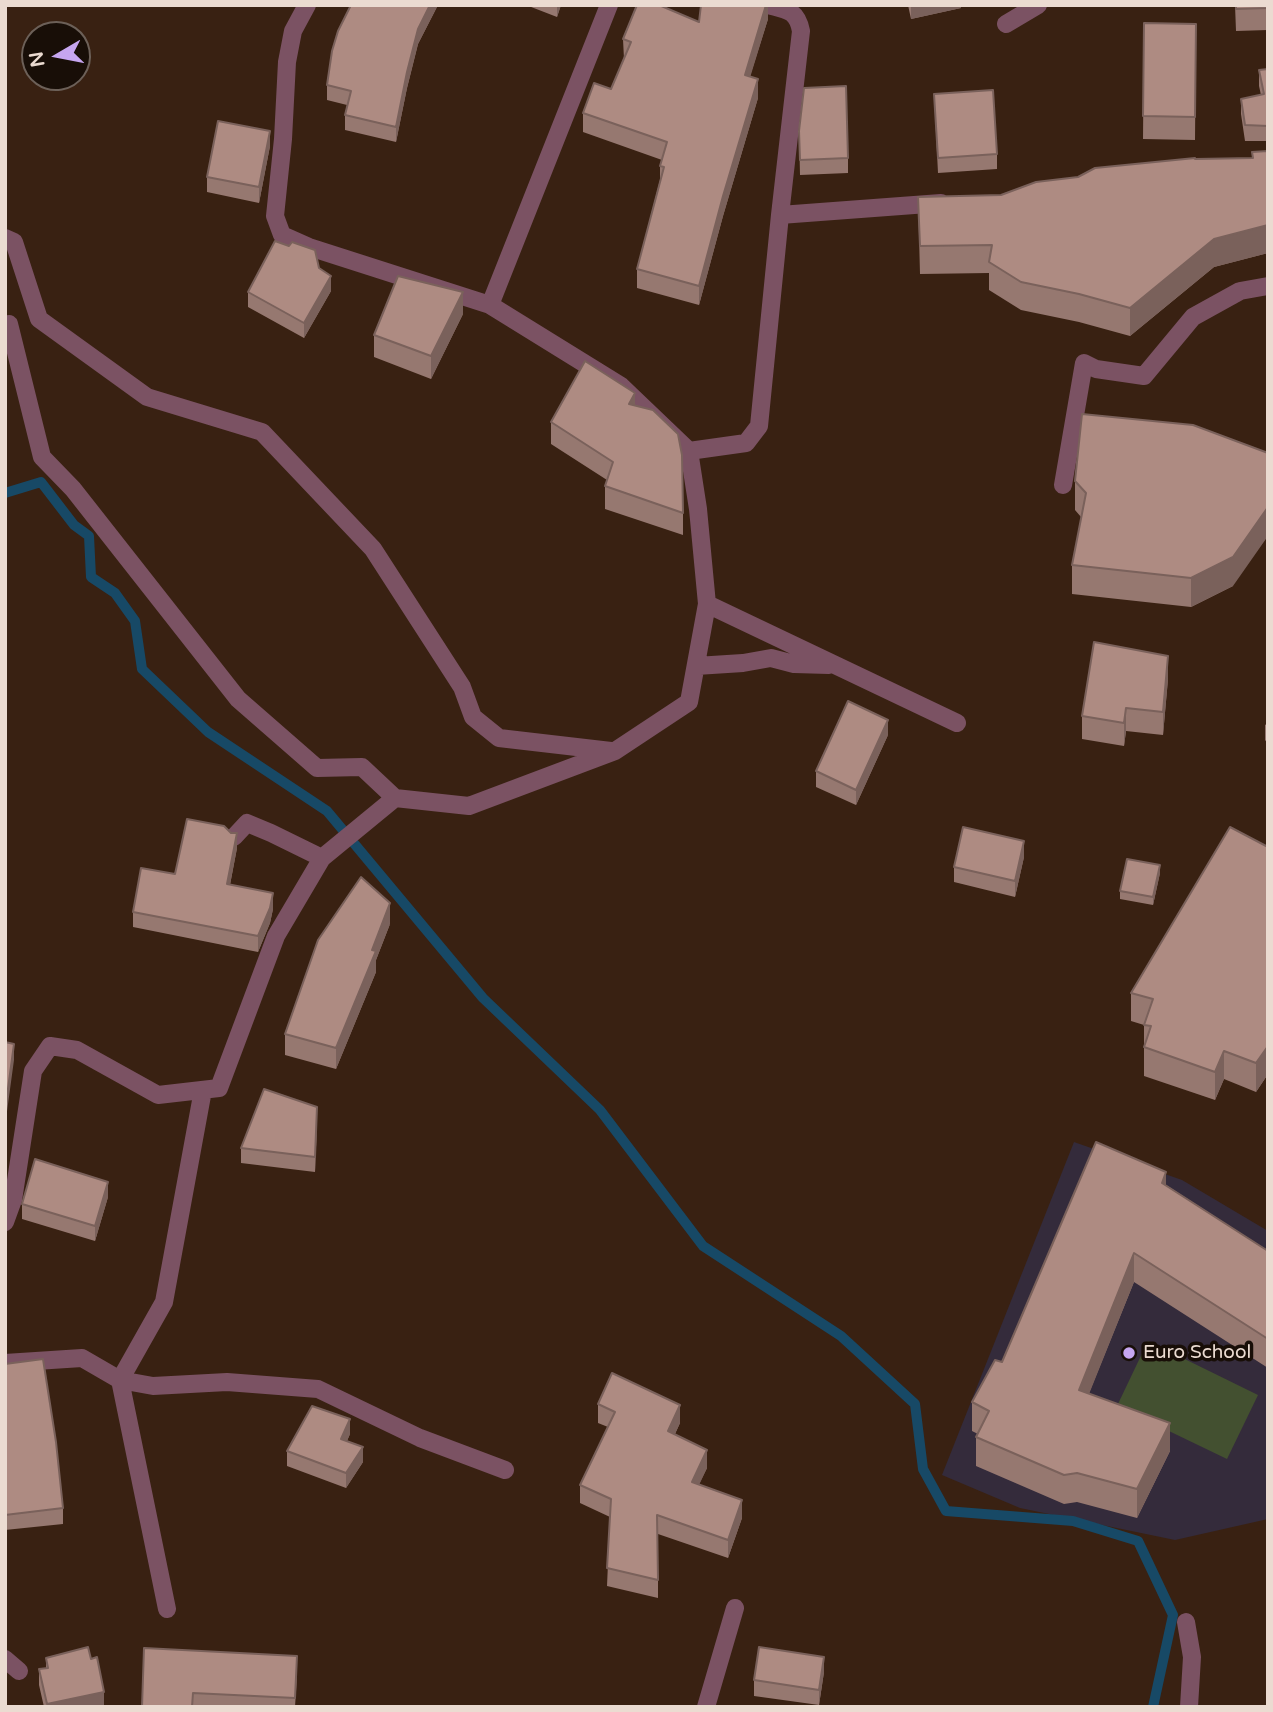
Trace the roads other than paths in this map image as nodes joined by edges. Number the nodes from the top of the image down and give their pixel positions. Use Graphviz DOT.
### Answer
graph roads {
  1 [pos="307,5"];
  2 [pos="609,5"];
  3 [pos="768,5"];
  4 [pos="1038,5"];
  5 [pos="1006,24"];
  6 [pos="956,202"];
  7 [pos="780,215"];
  8 [pos="5,238"];
  9 [pos="1268,286"];
  10 [pos="490,305"];
  11 [pos="9,324"];
  12 [pos="689,452"];
  13 [pos="1063,485"];
  14 [pos="707,604"];
  15 [pos="836,665"];
  16 [pos="696,666"];
  17 [pos="957,723"];
  18 [pos="615,751"];
  19 [pos="395,798"];
  20 [pos="234,837"];
  21 [pos="327,854"];
  22 [pos="203,1090"];
  23 [pos="5,1222"];
  24 [pos="5,1363"];
  25 [pos="120,1380"];
  26 [pos="505,1470"];
  27 [pos="735,1608"];
  28 [pos="167,1609"];
  29 [pos="1186,1622"];
  30 [pos="706,1707"];
  31 [pos="1189,1707"];
  1 -- 10 [label="street"];
  2 -- 10 [label="street"];
  3 -- 7 [label="street"];
  4 -- 5 [label="street"];
  6 -- 7 [label="street"];
  7 -- 12 [label="street"];
  8 -- 18 [label="street"];
  9 -- 13 [label="street"];
  10 -- 12 [label="street"];
  11 -- 19 [label="street"];
  12 -- 14 [label="street"];
  14 -- 15 [label="street"];
  14 -- 16 [label="street"];
  15 -- 16 [label="street"];
  15 -- 17 [label="street"];
  16 -- 18 [label="street"];
  18 -- 19 [label="street"];
  19 -- 21 [label="street"];
  20 -- 21 [label="street"];
  21 -- 22 [label="street"];
  22 -- 23 [label="street"];
  22 -- 25 [label="street"];
  24 -- 25 [label="street"];
  25 -- 26 [label="street"];
  25 -- 28 [label="street"];
  27 -- 30 [label="street"];
  29 -- 31 [label="street"];
}
